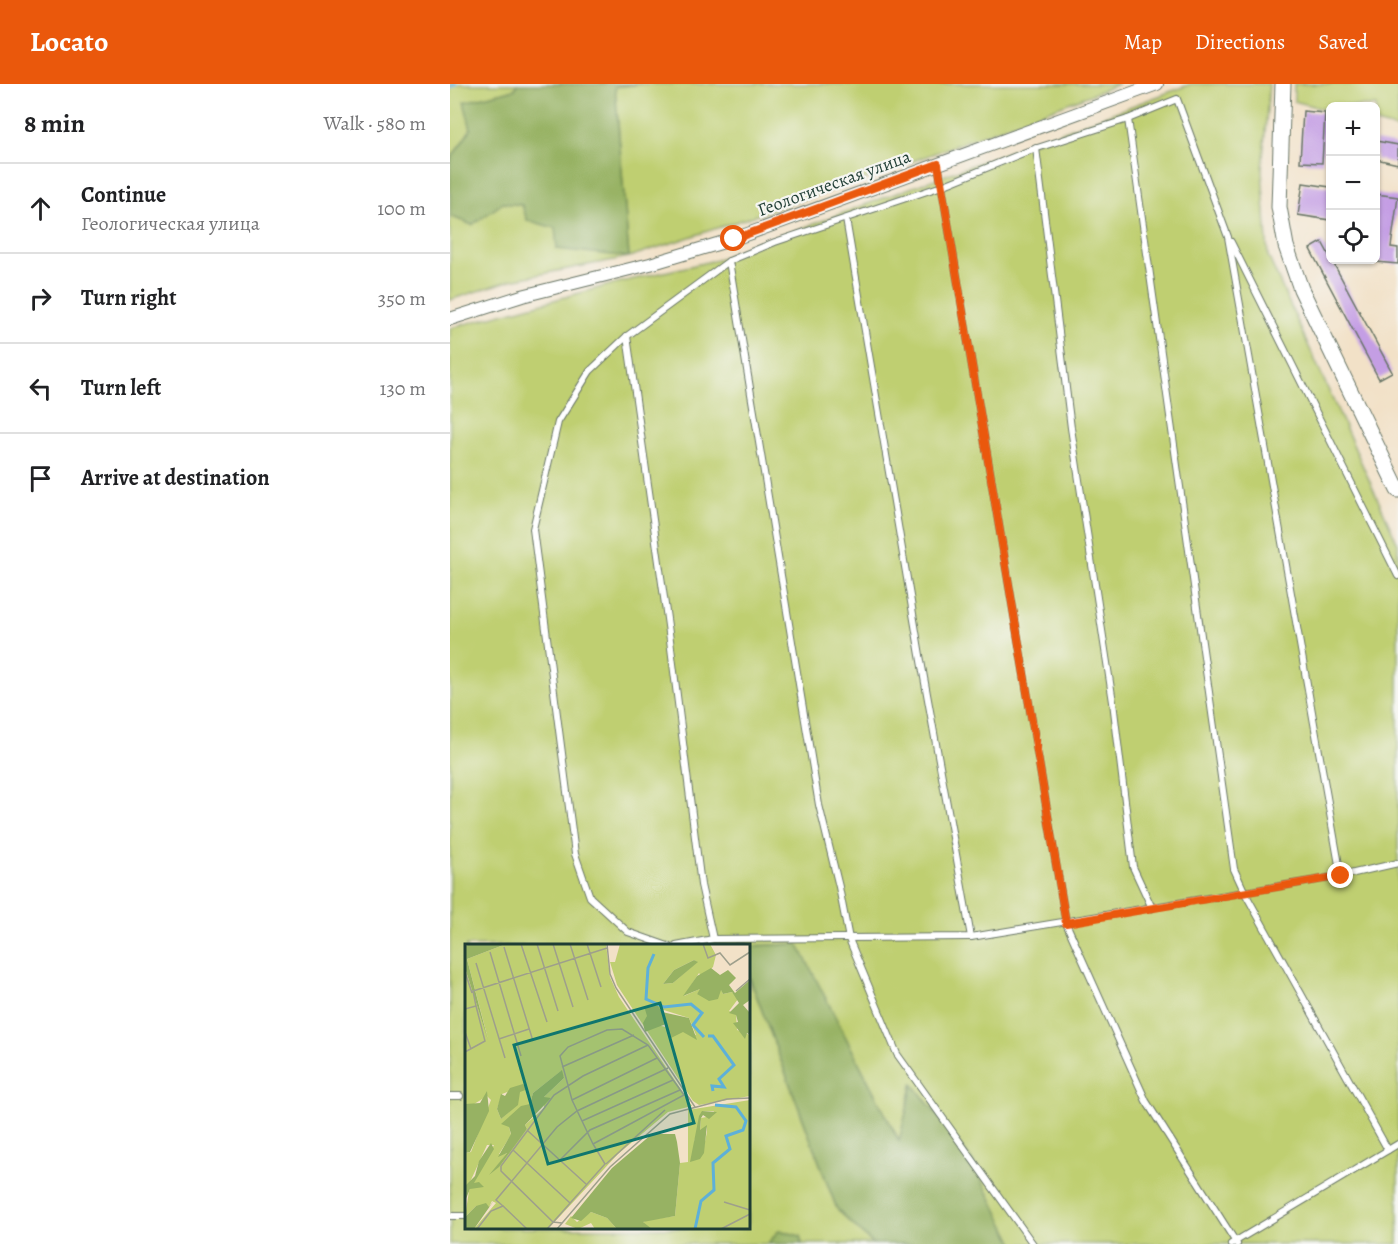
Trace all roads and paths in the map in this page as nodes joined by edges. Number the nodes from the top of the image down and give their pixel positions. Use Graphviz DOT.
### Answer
graph roads {
  1 [pos="1157,84"];
  2 [pos="1283,84"];
  3 [pos="1128,119"];
  4 [pos="1036,148"];
  5 [pos="938,164"];
  6 [pos="942,186"];
  7 [pos="846,219"];
  8 [pos="1228,237"];
  9 [pos="729,261"];
  10 [pos="450,320"];
  11 [pos="627,336"];
  12 [pos="1398,490"];
  13 [pos="1398,576"];
  14 [pos="1398,863"];
  15 [pos="1341,876"];
  16 [pos="1245,893"];
  17 [pos="1152,908"];
  18 [pos="1066,923"];
  19 [pos="971,937"];
  20 [pos="713,939"];
  21 [pos="849,939"];
  22 [pos="665,944"];
  23 [pos="682,944"];
  24 [pos="450,1096"];
  25 [pos="460,1096"];
  26 [pos="1398,1144"];
  27 [pos="1388,1150"];
  28 [pos="1234,1243"];
  29 [pos="1034,1244"];
  1 -- 5 [label="street, Геологическая улица"];
  2 -- 12 [label="street"];
  3 -- 4 [label="lane"];
  3 -- 8 [label="lane"];
  3 -- 16 [label="lane"];
  4 -- 6 [label="lane"];
  4 -- 17 [label="lane"];
  5 -- 6 [label="lane"];
  5 -- 10 [label="street, Геологическая улица"];
  6 -- 7 [label="lane"];
  6 -- 18 [label="lane"];
  7 -- 9 [label="lane"];
  7 -- 19 [label="lane"];
  8 -- 13 [label="lane"];
  8 -- 15 [label="lane"];
  9 -- 11 [label="lane"];
  9 -- 21 [label="lane"];
  11 -- 20 [label="lane"];
  11 -- 22 [label="lane"];
  14 -- 15 [label="lane"];
  15 -- 16 [label="lane"];
  16 -- 17 [label="lane"];
  16 -- 27 [label="lane"];
  17 -- 18 [label="lane"];
  18 -- 19 [label="lane"];
  18 -- 28 [label="lane"];
  19 -- 21 [label="lane"];
  20 -- 21 [label="lane"];
  20 -- 23 [label="lane"];
  21 -- 29 [label="lane"];
  24 -- 25 [label="lane"];
  26 -- 27 [label="lane"];
  27 -- 28 [label="lane"];
}
